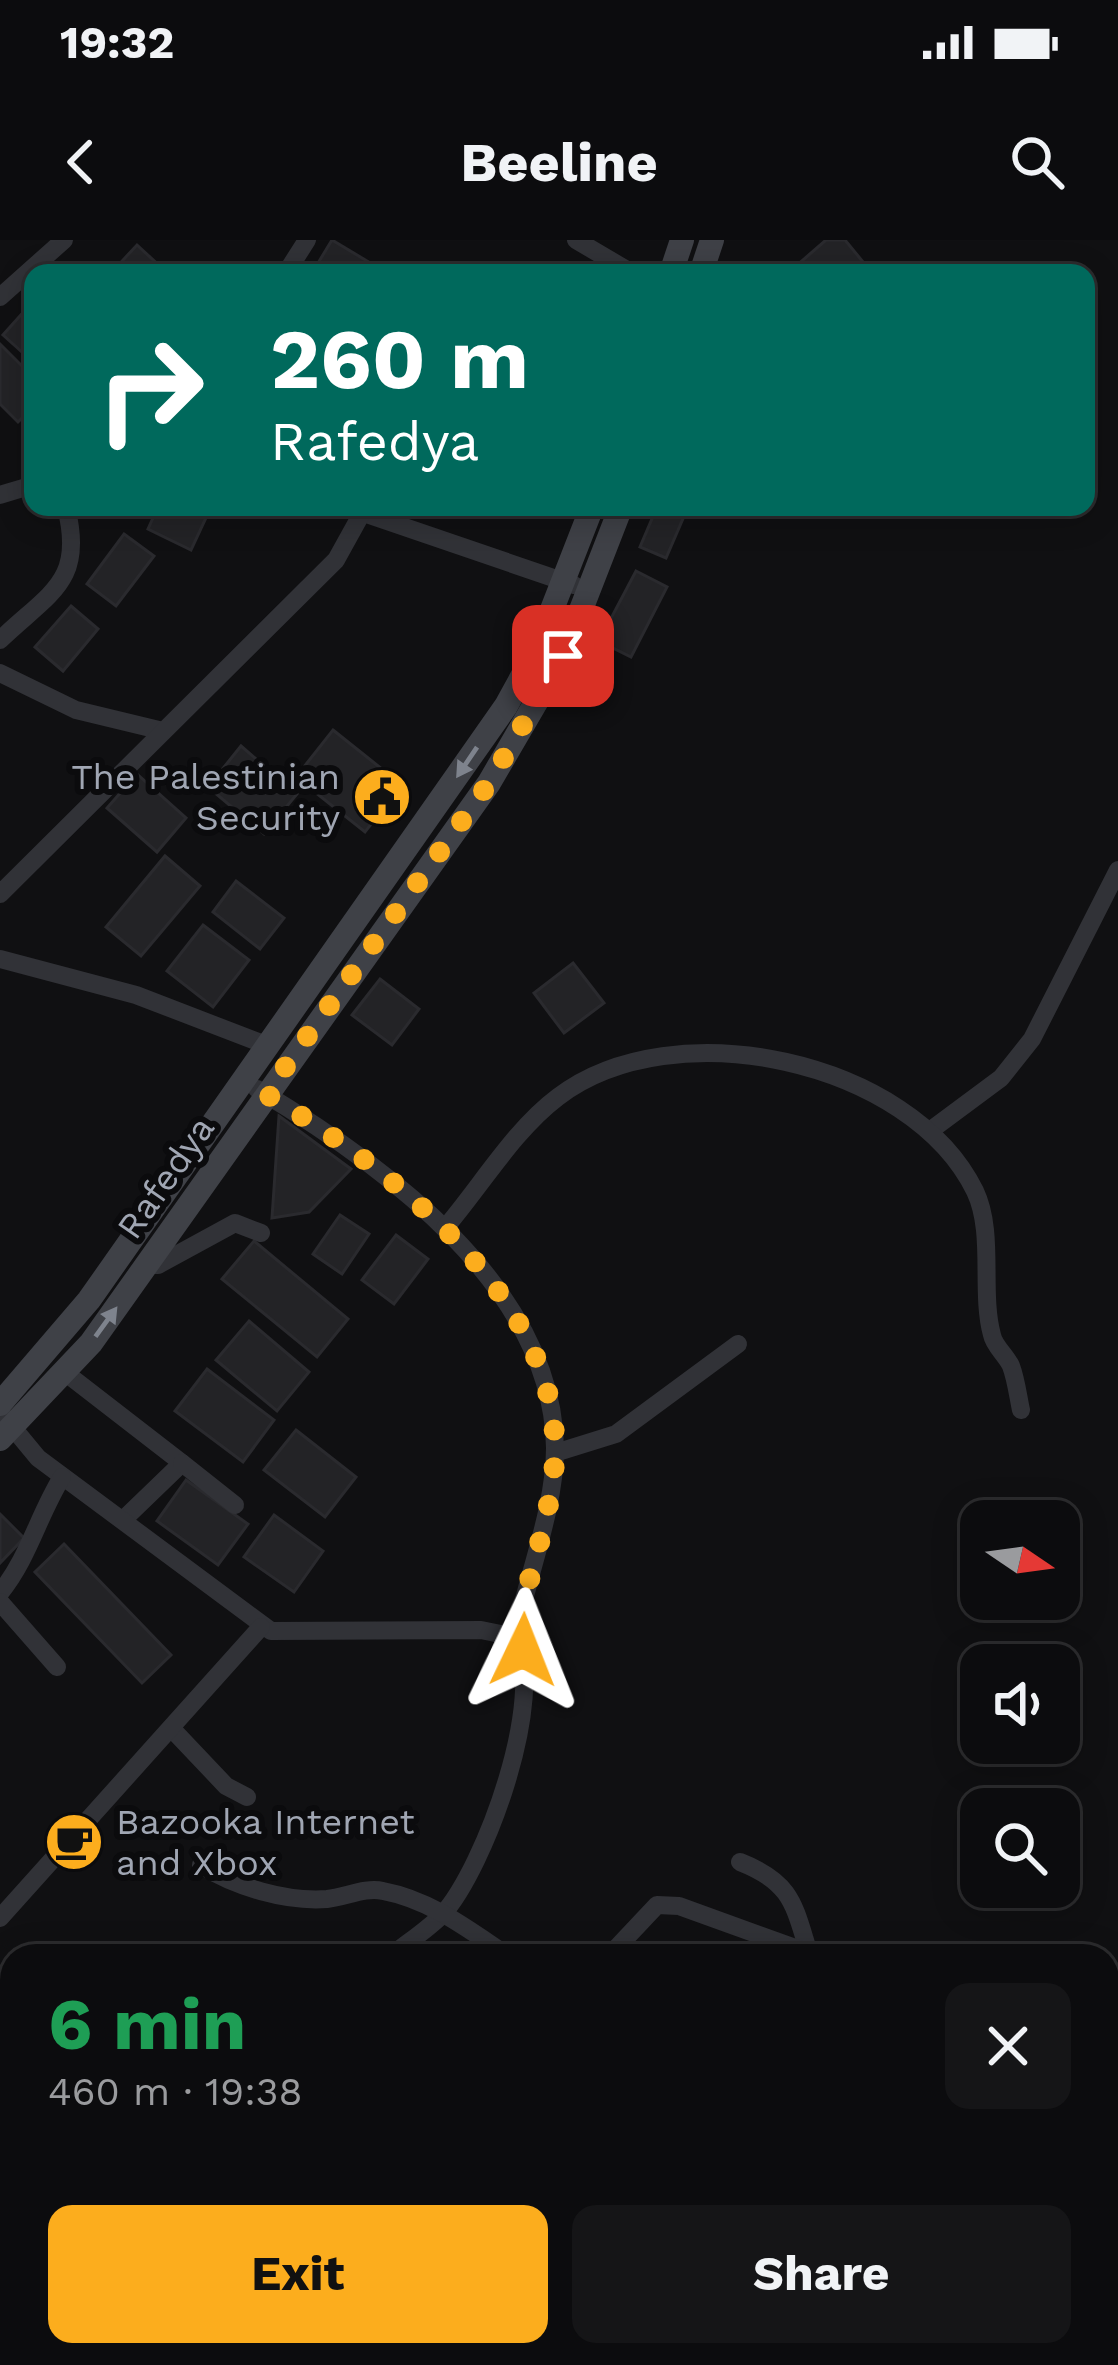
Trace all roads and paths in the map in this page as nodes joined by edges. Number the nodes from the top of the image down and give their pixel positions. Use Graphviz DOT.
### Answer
graph roads {
  1 [pos="64,240"];
  2 [pos="576,240"];
  3 [pos="37,264"];
  4 [pos="617,264"];
  5 [pos="24,276"];
  6 [pos="0,297"];
  7 [pos="68,516"];
  8 [pos="352,516"];
  9 [pos="372,516"];
  10 [pos="589,516"];
  11 [pos="618,516"];
  12 [pos="564,582"];
  13 [pos="590,590"];
  14 [pos="0,640"];
  15 [pos="0,674"];
  16 [pos="163,731"];
  17 [pos="1118,870"];
  18 [pos="0,894"];
  19 [pos="0,959"];
  20 [pos="266,1045"];
  21 [pos="242,1080"];
  22 [pos="266,1094"];
  23 [pos="931,1130"];
  24 [pos="445,1228"];
  25 [pos="261,1233"];
  26 [pos="147,1265"];
  27 [pos="738,1344"];
  28 [pos="67,1374"];
  29 [pos="1021,1410"];
  30 [pos="3,1421"];
  31 [pos="555,1453"];
  32 [pos="182,1463"];
  33 [pos="62,1477"];
  34 [pos="236,1504"];
  35 [pos="125,1518"];
  36 [pos="0,1598"];
  37 [pos="261,1627"];
  38 [pos="515,1637"];
  39 [pos="57,1667"];
  40 [pos="172,1729"];
  41 [pos="247,1797"];
  42 [pos="740,1862"];
  43 [pos="201,1865"];
  44 [pos="444,1913"];
  45 [pos="0,1918"];
  46 [pos="406,1944"];
  47 [pos="490,1944"];
  48 [pos="620,1944"];
  49 [pos="783,1944"];
  50 [pos="807,1944"];
  1 -- 3 [label="street"];
  2 -- 4 [label="street"];
  5 -- 6 [label="street"];
  7 -- 14 [label="street"];
  8 -- 16 [label="street"];
  9 -- 12 [label="street"];
  10 -- 12 [label="main road, Rafedya"];
  11 -- 13 [label="main road, Rafedya"];
  12 -- 13 [label="street"];
  12 -- 20 [label="main road, Rafedya, one-way"];
  13 -- 22 [label="main road, Rafedya"];
  15 -- 16 [label="street"];
  16 -- 18 [label="street"];
  17 -- 23 [label="street"];
  19 -- 20 [label="street"];
  20 -- 21 [label="main road, Rafedya"];
  21 -- 22 [label="street"];
  21 -- 30 [label="main road, Rafedya"];
  22 -- 24 [label="street"];
  22 -- 26 [label="main road, Rafedya"];
  23 -- 24 [label="street"];
  23 -- 29 [label="street"];
  24 -- 31 [label="street"];
  25 -- 26 [label="street"];
  28 -- 26 [label="main road, Rafedya, one-way"];
  27 -- 31 [label="street"];
  28 -- 30 [label="main road, Rafedya"];
  28 -- 32 [label="street"];
  30 -- 33 [label="street"];
  31 -- 38 [label="street"];
  32 -- 34 [label="street"];
  32 -- 35 [label="street"];
  33 -- 35 [label="street"];
  33 -- 36 [label="street"];
  35 -- 37 [label="street"];
  36 -- 39 [label="street"];
  37 -- 38 [label="street"];
  37 -- 40 [label="street"];
  38 -- 44 [label="street"];
  40 -- 41 [label="street"];
  40 -- 45 [label="street"];
  42 -- 50 [label="street"];
  43 -- 44 [label="street"];
  44 -- 46 [label="street"];
  44 -- 47 [label="street"];
  48 -- 49 [label="street"];
}
